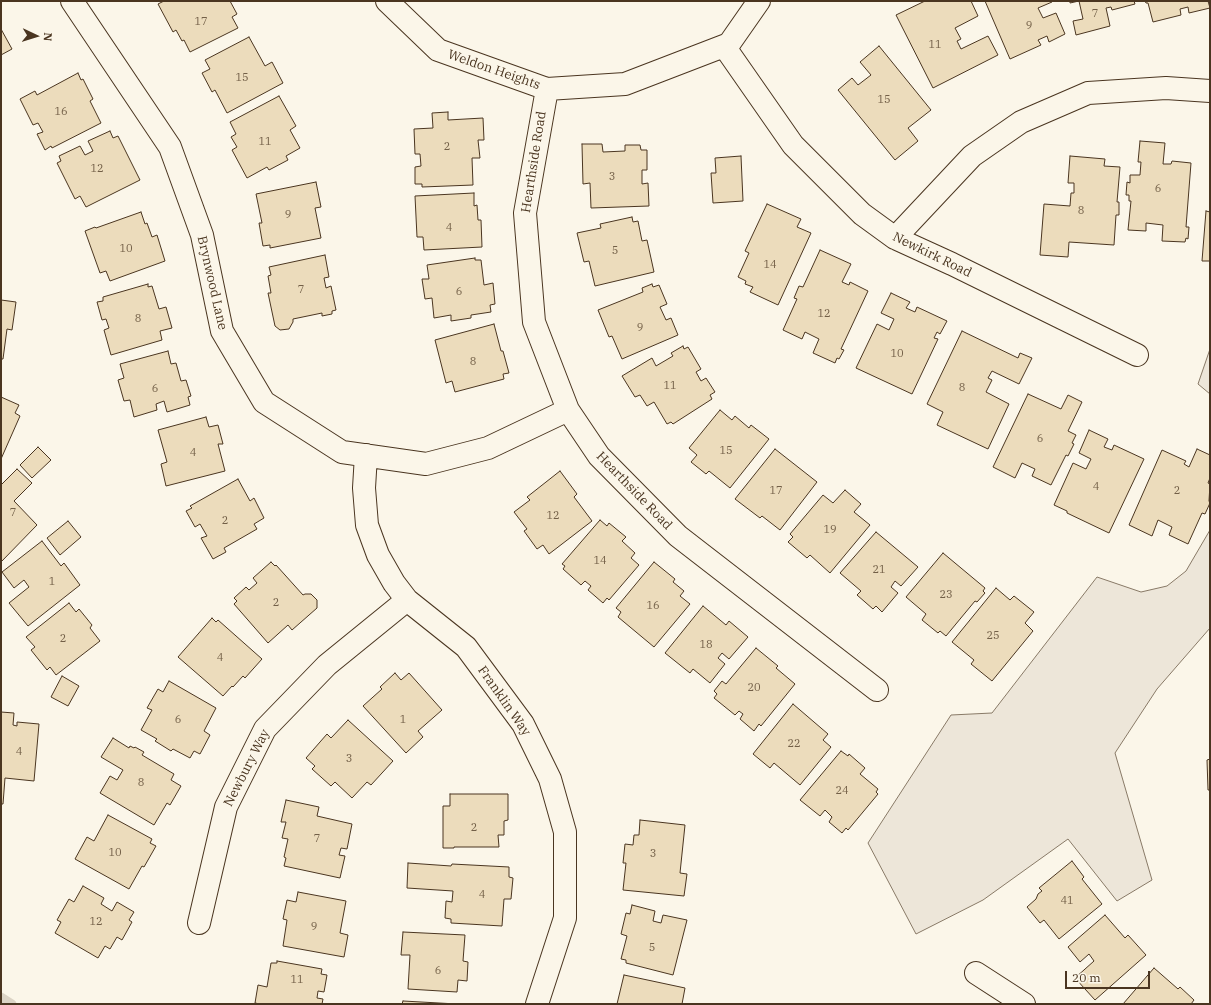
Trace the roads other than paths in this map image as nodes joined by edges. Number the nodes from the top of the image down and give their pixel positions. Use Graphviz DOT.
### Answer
graph roads {
  1 [pos="72,1"];
  2 [pos="387,1"];
  3 [pos="759,1"];
  4 [pos="724,46"];
  5 [pos="547,89"];
  6 [pos="1210,91"];
  7 [pos="895,238"];
  8 [pos="1137,355"];
  9 [pos="568,410"];
  10 [pos="366,455"];
  11 [pos="407,600"];
  12 [pos="877,690"];
  13 [pos="200,923"];
  14 [pos="976,973"];
  15 [pos="537,1004"];
  16 [pos="1024,1004"];
  1 -- 10 [label="street, Brynwood Lane"];
  2 -- 5 [label="street, Weldon Heights"];
  3 -- 4 [label="street, Weldon Heights"];
  4 -- 5 [label="street, Weldon Heights"];
  4 -- 7 [label="street, Newkirk Road"];
  5 -- 9 [label="street, Hearthside Road"];
  6 -- 7 [label="street"];
  7 -- 8 [label="street, Newkirk Road"];
  9 -- 10 [label="street, Brynwood Lane"];
  9 -- 12 [label="street, Hearthside Road"];
  10 -- 11 [label="street, Franklin Way"];
  11 -- 13 [label="street, Newbury Way"];
  11 -- 15 [label="street, Franklin Way"];
  14 -- 16 [label="street"];
}
